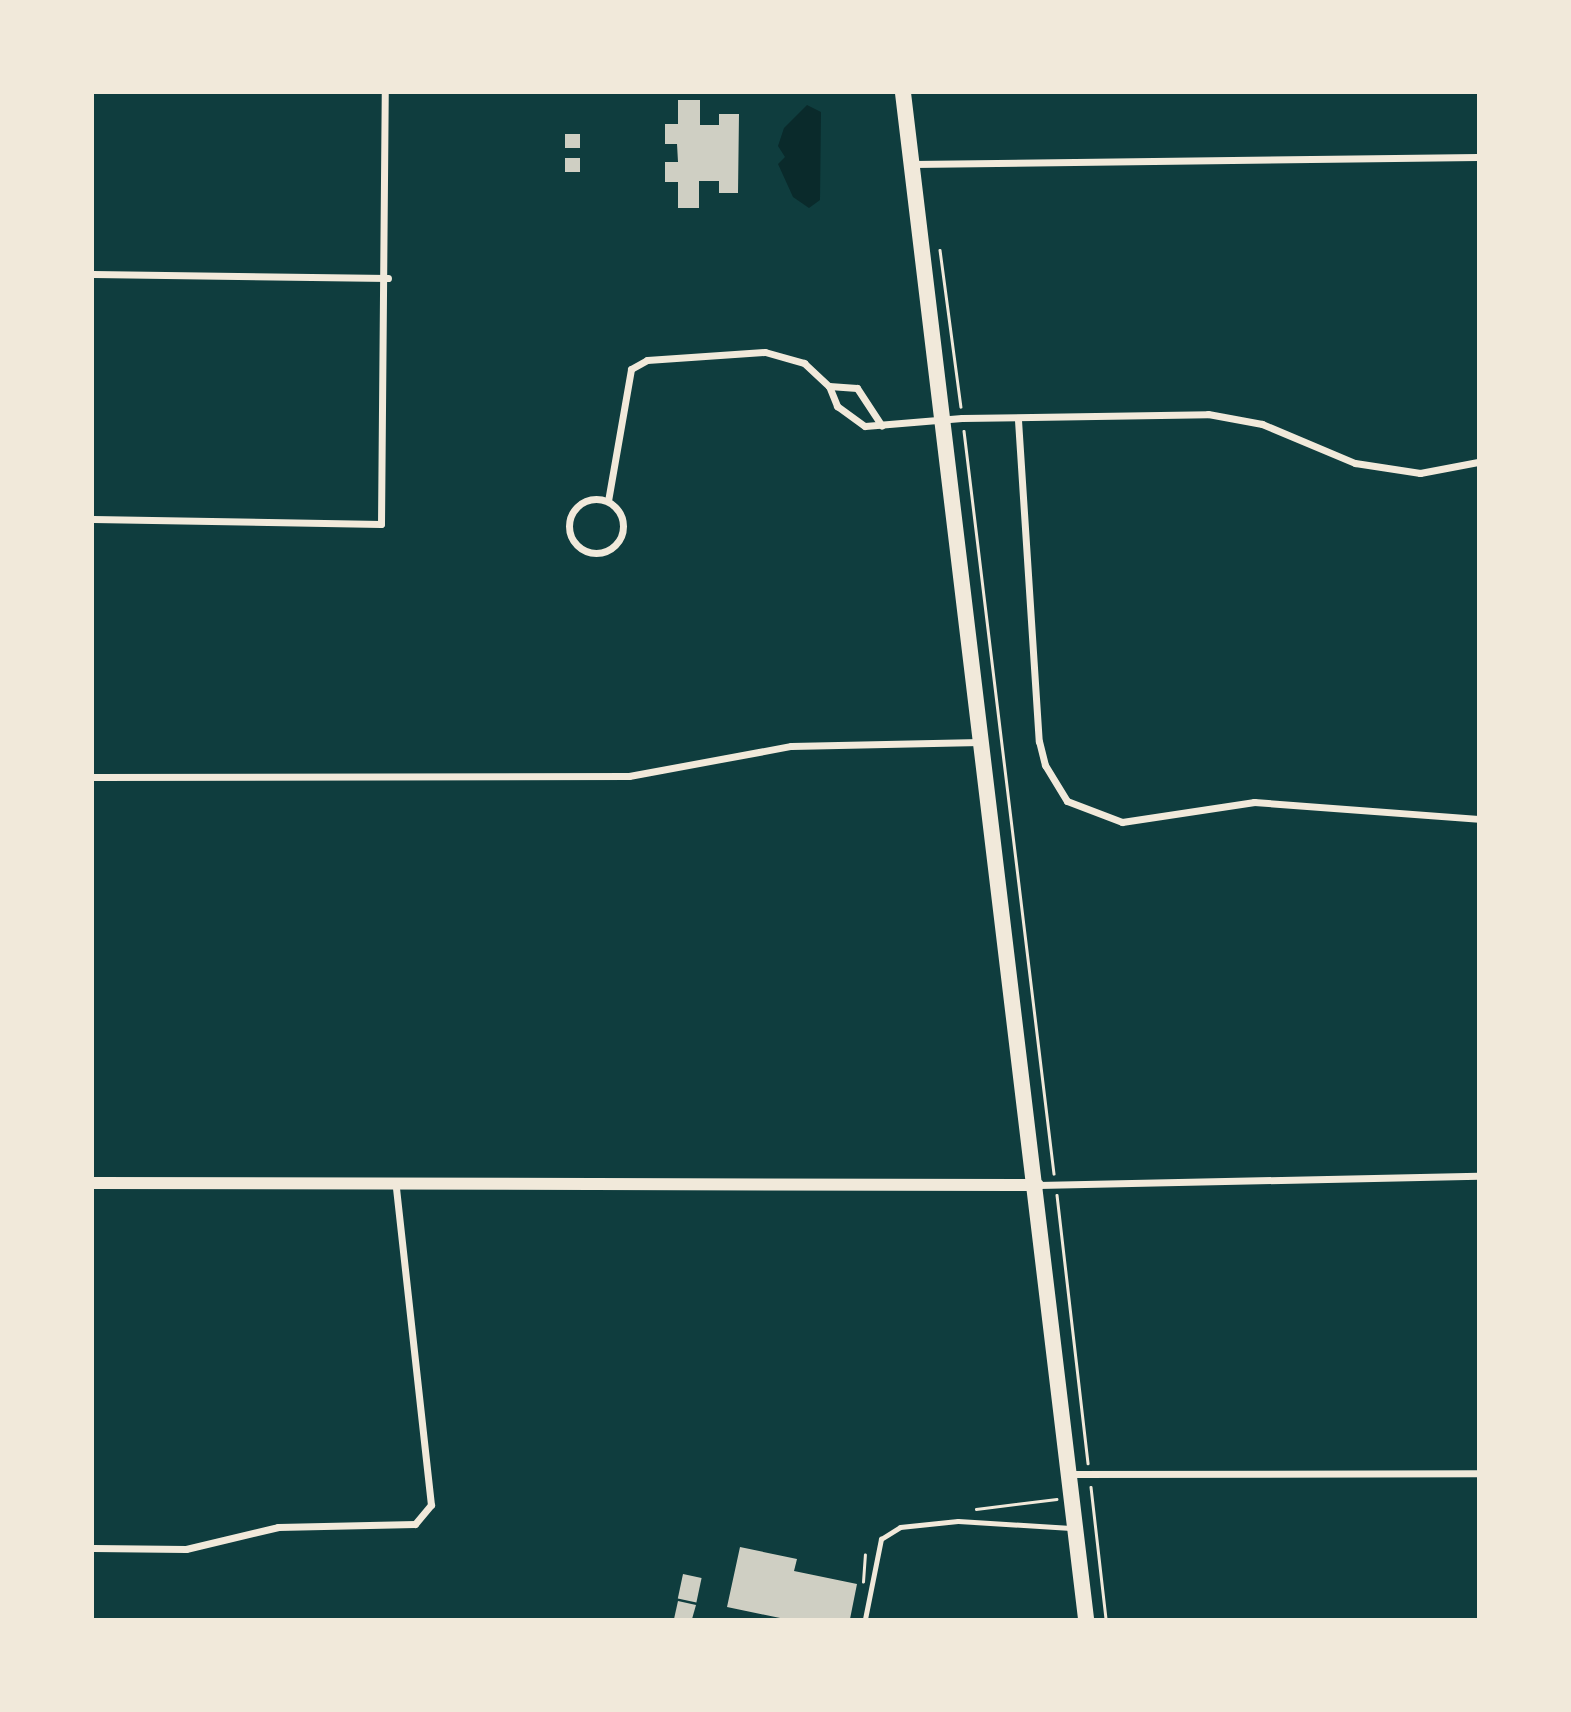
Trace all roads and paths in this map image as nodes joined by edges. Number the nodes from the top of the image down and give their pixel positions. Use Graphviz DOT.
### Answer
graph roads {
  1 [pos="385,93"];
  2 [pos="903,93"];
  3 [pos="1478,158"];
  4 [pos="912,164"];
  5 [pos="939,241"];
  6 [pos="93,274"];
  7 [pos="388,278"];
  8 [pos="829,386"];
  9 [pos="962,418"];
  10 [pos="1018,420"];
  11 [pos="945,424"];
  12 [pos="883,425"];
  13 [pos="1478,462"];
  14 [pos="608,502"];
  15 [pos="93,519"];
  16 [pos="980,742"];
  17 [pos="93,777"];
  18 [pos="1478,819"];
  19 [pos="1478,1175"];
  20 [pos="1055,1182"];
  21 [pos="93,1184"];
  22 [pos="1038,1185"];
  23 [pos="396,1186"];
  24 [pos="1089,1473"];
  25 [pos="1478,1473"];
  26 [pos="1070,1474"];
  27 [pos="1076,1528"];
  28 [pos="93,1548"];
  29 [pos="865,1619"];
  30 [pos="1086,1619"];
  31 [pos="1107,1619"];
  1 -- 7 [label="street"];
  2 -- 4 [label="main road"];
  3 -- 4 [label="street"];
  4 -- 11 [label="main road"];
  5 -- 9 [label="path"];
  6 -- 7 [label="street"];
  7 -- 15 [label="street"];
  8 -- 12 [label="street"];
  8 -- 12 [label="street"];
  8 -- 14 [label="street"];
  9 -- 10 [label="street"];
  9 -- 11 [label="street"];
  9 -- 20 [label="path"];
  10 -- 13 [label="street"];
  10 -- 18 [label="street"];
  11 -- 12 [label="street"];
  11 -- 16 [label="main road"];
  14 -- 14 [label="street"];
  16 -- 17 [label="street"];
  16 -- 22 [label="main road"];
  19 -- 20 [label="street"];
  20 -- 22 [label="street"];
  20 -- 24 [label="path"];
  21 -- 23 [label="street"];
  22 -- 23 [label="street"];
  22 -- 26 [label="main road"];
  23 -- 28 [label="street"];
  24 -- 25 [label="street"];
  24 -- 26 [label="street"];
  24 -- 31 [label="path"];
  26 -- 27 [label="main road"];
  27 -- 29 [label="lane"];
  27 -- 30 [label="main road"];
}
